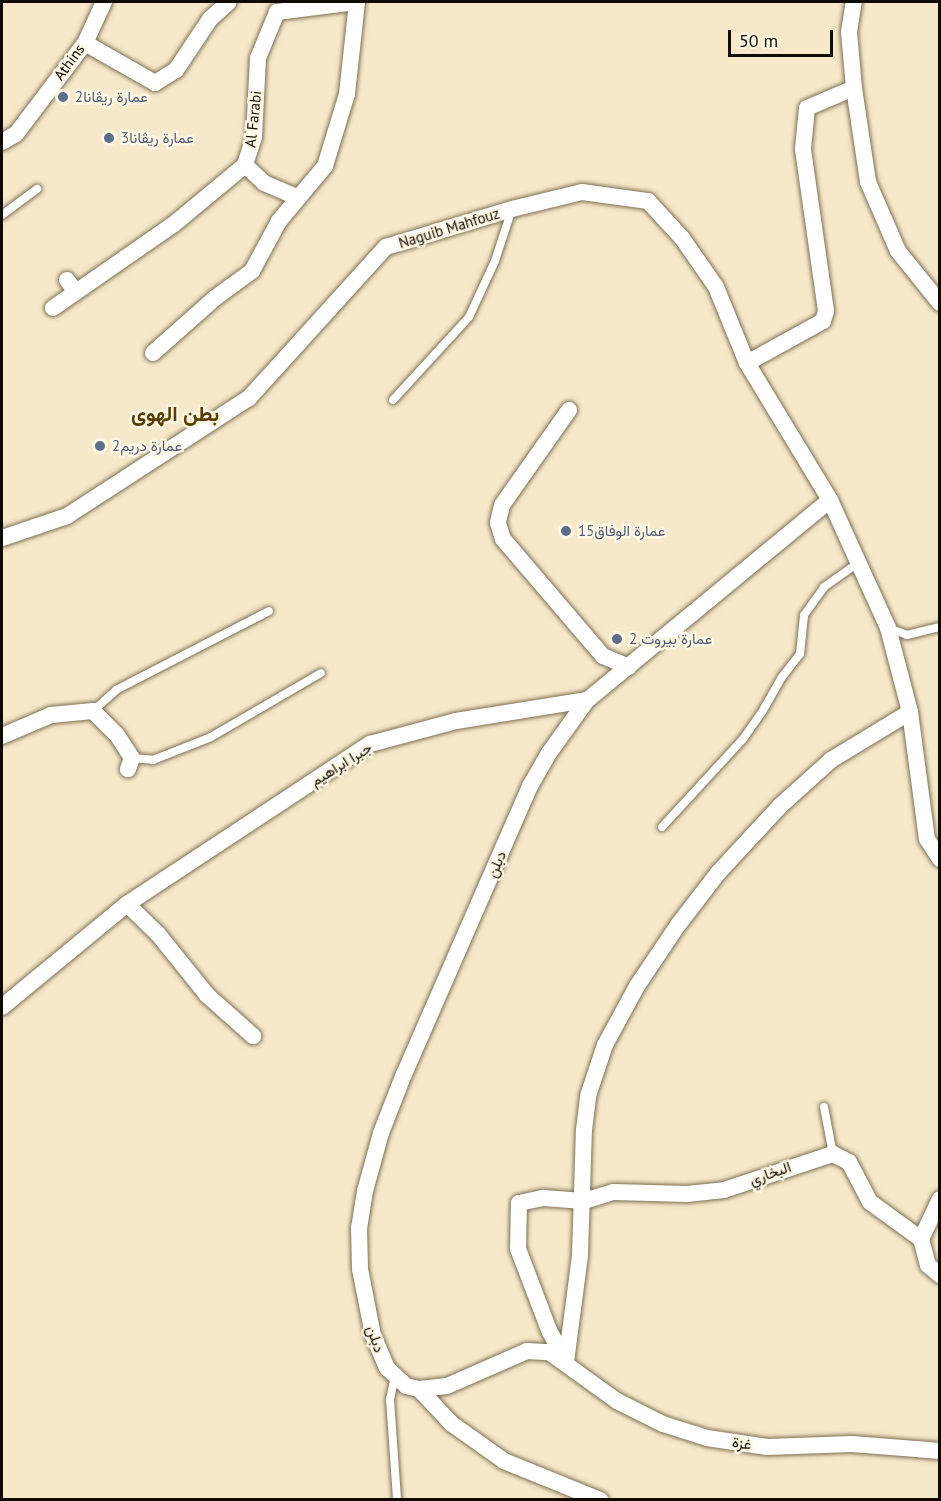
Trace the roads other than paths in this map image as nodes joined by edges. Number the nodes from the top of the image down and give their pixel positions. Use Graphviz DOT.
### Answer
graph roads {
  1 [pos="104,2"];
  2 [pos="229,2"];
  3 [pos="356,2"];
  4 [pos="854,2"];
  5 [pos="273,7"];
  6 [pos="85,43"];
  7 [pos="854,88"];
  8 [pos="2,142"];
  9 [pos="244,165"];
  10 [pos="37,189"];
  11 [pos="297,197"];
  12 [pos="512,209"];
  13 [pos="2,215"];
  14 [pos="939,303"];
  15 [pos="53,308"];
  16 [pos="153,353"];
  17 [pos="747,363"];
  18 [pos="393,400"];
  19 [pos="569,410"];
  20 [pos="830,500"];
  21 [pos="2,538"];
  22 [pos="858,563"];
  23 [pos="269,611"];
  24 [pos="939,627"];
  25 [pos="888,628"];
  26 [pos="629,667"];
  27 [pos="321,673"];
  28 [pos="586,700"];
  29 [pos="93,711"];
  30 [pos="910,712"];
  31 [pos="2,736"];
  32 [pos="130,764"];
  33 [pos="662,827"];
  34 [pos="939,859"];
  35 [pos="127,904"];
  36 [pos="2,1007"];
  37 [pos="254,1036"];
  38 [pos="824,1107"];
  39 [pos="833,1154"];
  40 [pos="939,1199"];
  41 [pos="584,1201"];
  42 [pos="921,1239"];
  43 [pos="939,1275"];
  44 [pos="566,1362"];
  45 [pos="395,1376"];
  46 [pos="419,1389"];
  47 [pos="939,1451"];
  48 [pos="397,1500"];
  49 [pos="600,1500"];
  1 -- 6 [label="street, Athins"];
  2 -- 6 [label="street"];
  3 -- 5 [label="street"];
  3 -- 11 [label="street"];
  4 -- 7 [label="street"];
  5 -- 9 [label="street, Al Farabi"];
  6 -- 8 [label="street, Athins"];
  7 -- 14 [label="street"];
  7 -- 17 [label="street"];
  9 -- 11 [label="street, Al Farabi"];
  9 -- 15 [label="street"];
  10 -- 13 [label="lane"];
  11 -- 16 [label="street"];
  12 -- 17 [label="street, Naguib Mahfouz"];
  12 -- 18 [label="lane"];
  12 -- 21 [label="street, Naguib Mahfouz"];
  17 -- 20 [label="street, Naguib Mahfouz"];
  19 -- 26 [label="street"];
  20 -- 22 [label="street, Naguib Mahfouz"];
  20 -- 26 [label="street, دبلن"];
  22 -- 25 [label="street, Naguib Mahfouz"];
  22 -- 33 [label="lane"];
  23 -- 29 [label="lane"];
  24 -- 25 [label="lane"];
  25 -- 30 [label="street, Naguib Mahfouz"];
  26 -- 28 [label="street, دبلن"];
  27 -- 32 [label="lane"];
  28 -- 35 [label="street, جبرا ابراهيم"];
  28 -- 45 [label="street, دبلن"];
  29 -- 31 [label="street"];
  29 -- 32 [label="street"];
  30 -- 34 [label="street, Naguib Mahfouz"];
  30 -- 41 [label="street"];
  35 -- 36 [label="street, جبرا ابراهيم"];
  35 -- 37 [label="street"];
  38 -- 39 [label="lane"];
  39 -- 41 [label="street, البخاري"];
  39 -- 42 [label="street"];
  40 -- 42 [label="street"];
  41 -- 44 [label="street"];
  41 -- 44 [label="street"];
  42 -- 43 [label="street"];
  44 -- 46 [label="street"];
  44 -- 47 [label="street, غزة"];
  45 -- 46 [label="street"];
  45 -- 48 [label="lane"];
  46 -- 49 [label="street"];
}
